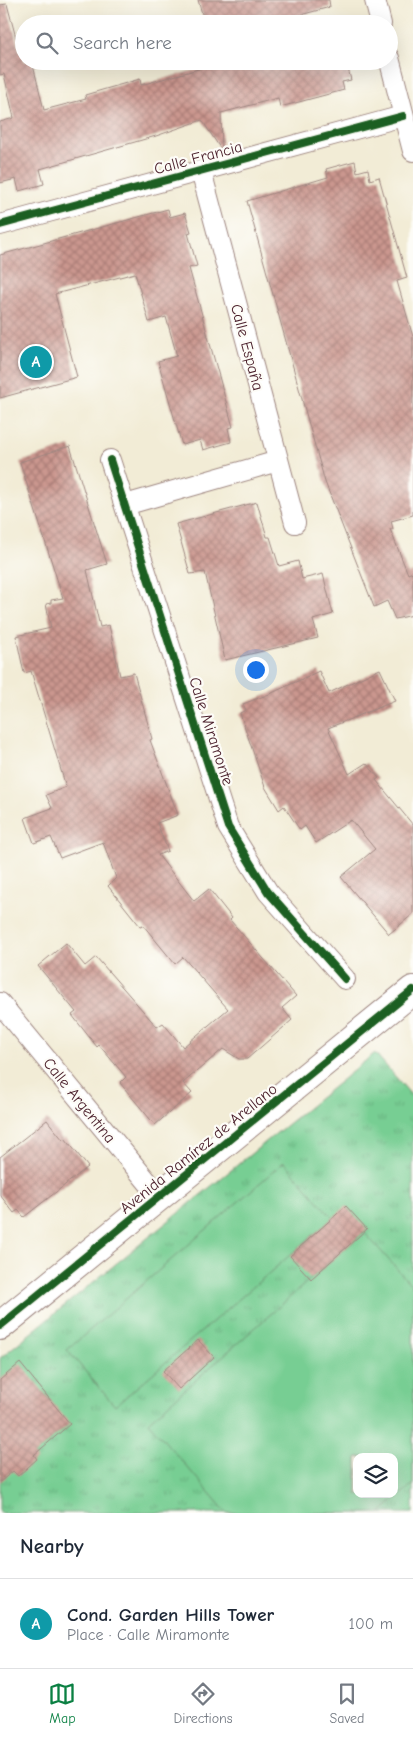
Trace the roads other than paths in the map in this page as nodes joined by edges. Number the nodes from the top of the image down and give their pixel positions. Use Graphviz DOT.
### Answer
graph roads {
  1 [pos="375,0"];
  2 [pos="379,15"];
  3 [pos="392,70"];
  4 [pos="404,116"];
  5 [pos="413,150"];
  6 [pos="201,171"];
  7 [pos="0,225"];
  8 [pos="110,460"];
  9 [pos="278,461"];
  10 [pos="125,506"];
  11 [pos="295,524"];
  12 [pos="345,979"];
  13 [pos="413,990"];
  14 [pos="0,1003"];
  15 [pos="160,1197"];
  16 [pos="0,1326"];
  1 -- 2 [label="street"];
  3 -- 4 [label="street"];
  4 -- 5 [label="street"];
  4 -- 6 [label="street, Calle Francia"];
  6 -- 7 [label="street, Calle Francia"];
  6 -- 9 [label="street, Calle España"];
  8 -- 10 [label="street, Calle Miramonte"];
  9 -- 10 [label="street"];
  9 -- 11 [label="street, Calle España"];
  10 -- 12 [label="street, Calle Miramonte"];
  13 -- 15 [label="street, Avenida Ramírez de Arellano"];
  14 -- 15 [label="street, Calle Argentina"];
  15 -- 16 [label="street, Avenida Ramírez de Arellano"];
}
